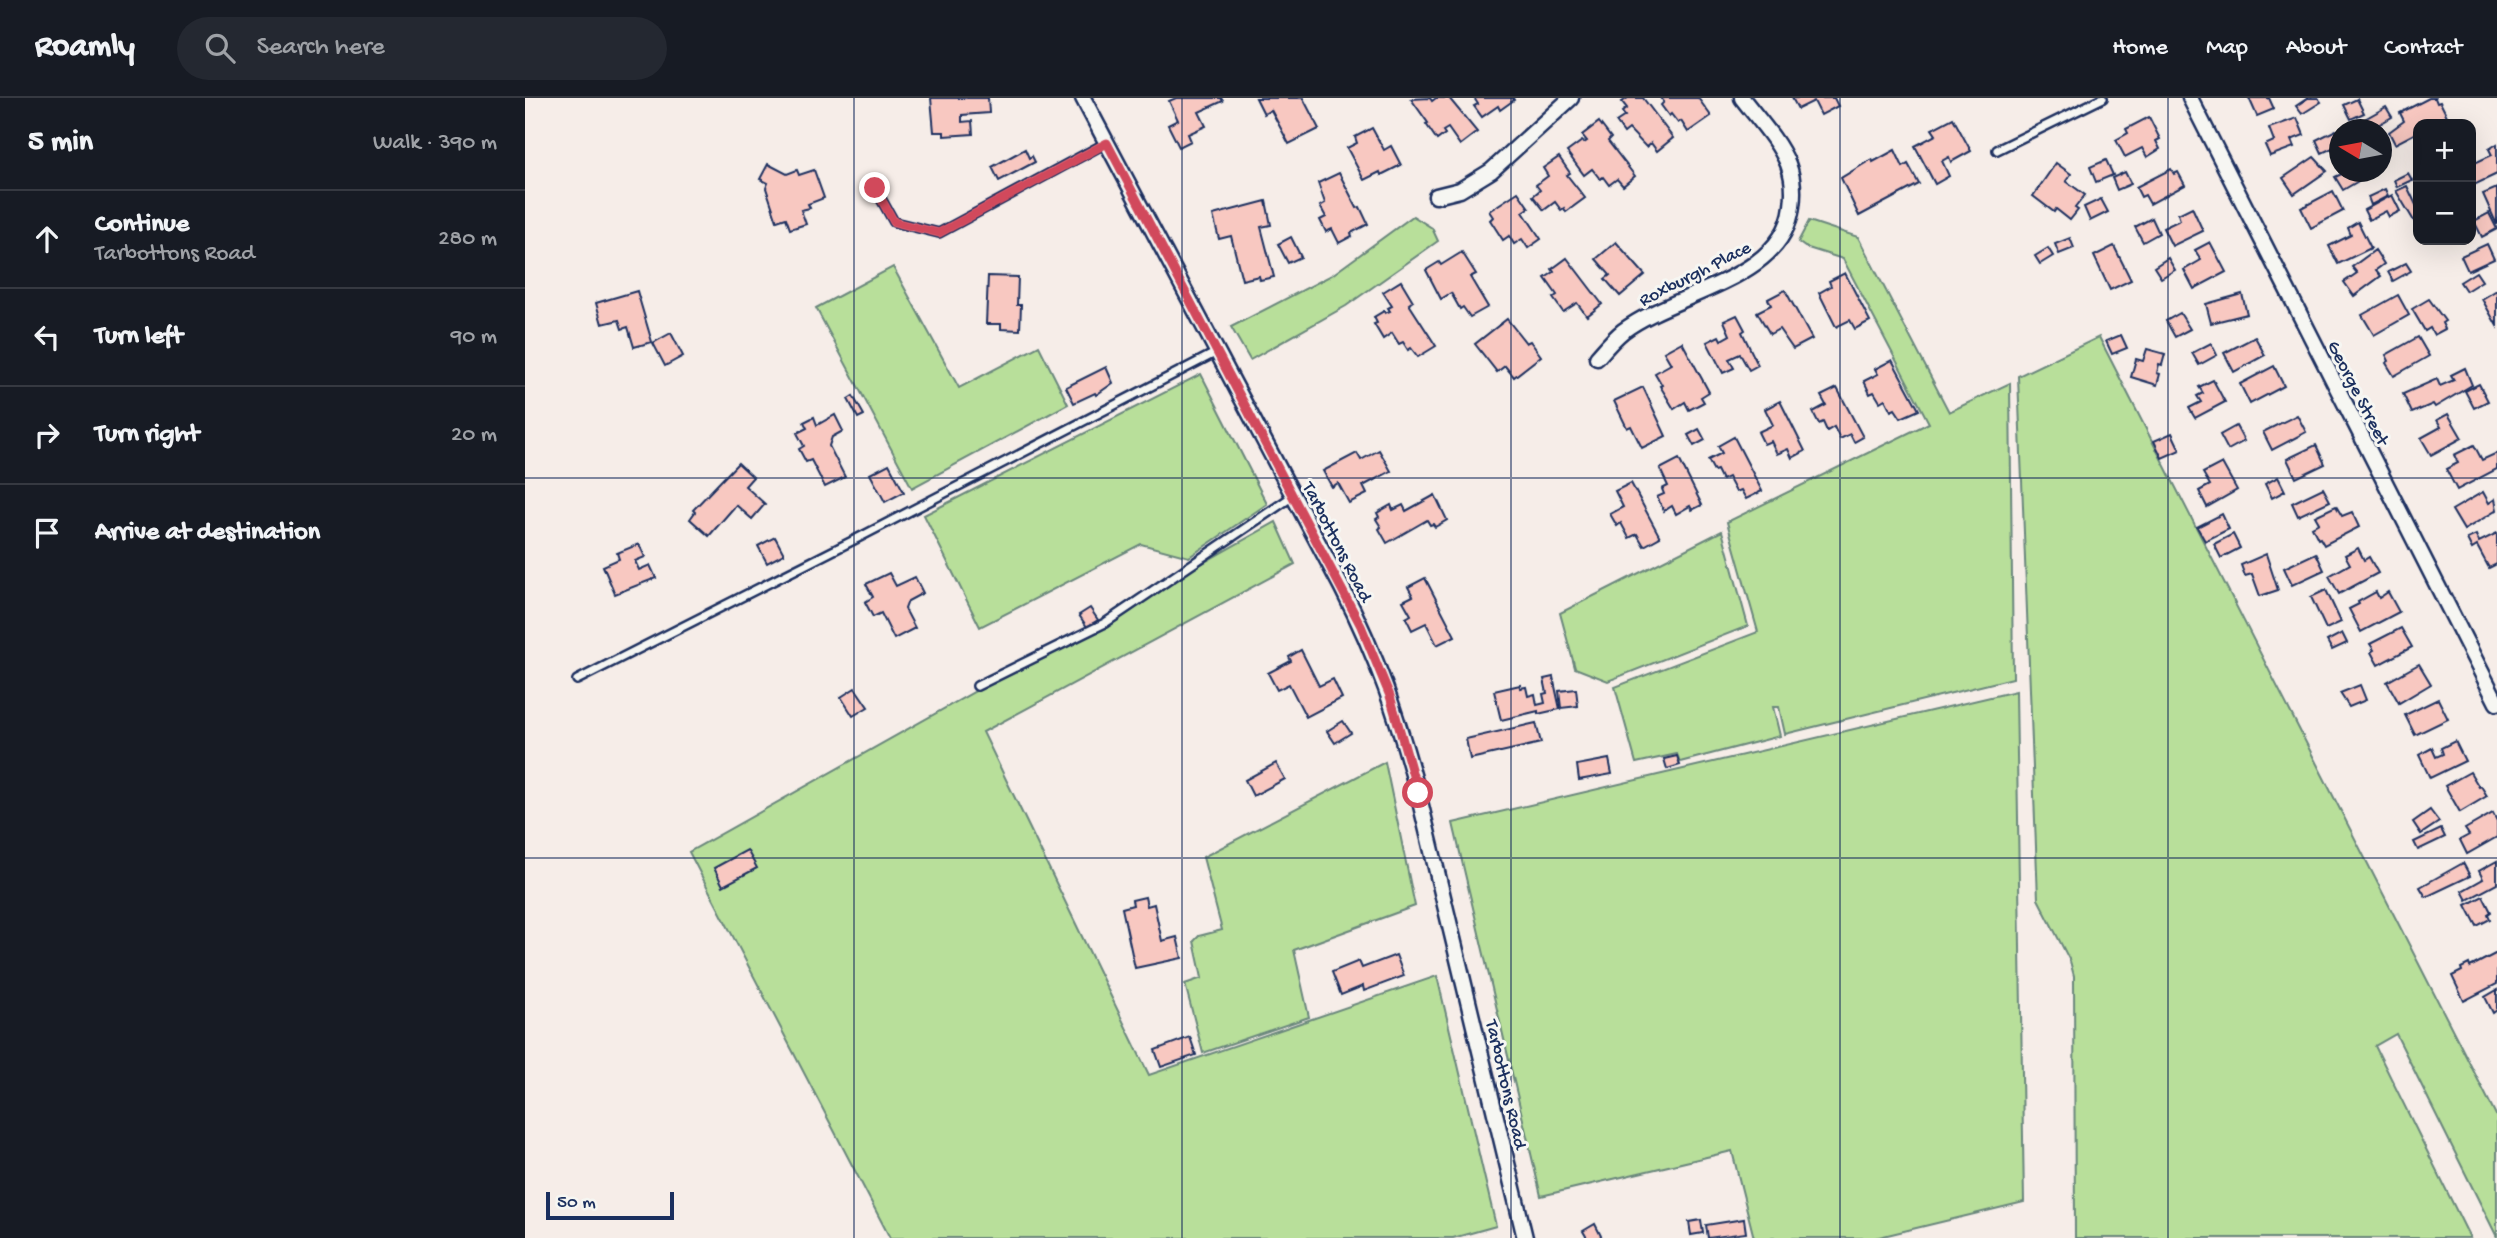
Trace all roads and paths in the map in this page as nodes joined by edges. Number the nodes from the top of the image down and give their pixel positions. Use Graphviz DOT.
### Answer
graph roads {
  1 [pos="1083,98"];
  2 [pos="1571,98"];
  3 [pos="1742,98"];
  4 [pos="2103,98"];
  5 [pos="2190,98"];
  6 [pos="1107,143"];
  7 [pos="1997,150"];
  8 [pos="875,188"];
  9 [pos="1436,196"];
  10 [pos="1217,351"];
  11 [pos="1597,358"];
  12 [pos="1294,495"];
  13 [pos="577,680"];
  14 [pos="977,686"];
  15 [pos="2497,703"];
  16 [pos="1525,1238"];
  1 -- 6 [label="street, Tarbottons Road"];
  2 -- 9 [label="street"];
  3 -- 11 [label="street, Roxburgh Place"];
  4 -- 7 [label="lane"];
  5 -- 15 [label="street, George Street"];
  6 -- 8 [label="lane"];
  6 -- 10 [label="street, Tarbottons Road"];
  10 -- 12 [label="street, Tarbottons Road"];
  10 -- 13 [label="lane"];
  12 -- 14 [label="lane"];
  12 -- 16 [label="street, Tarbottons Road"];
}
